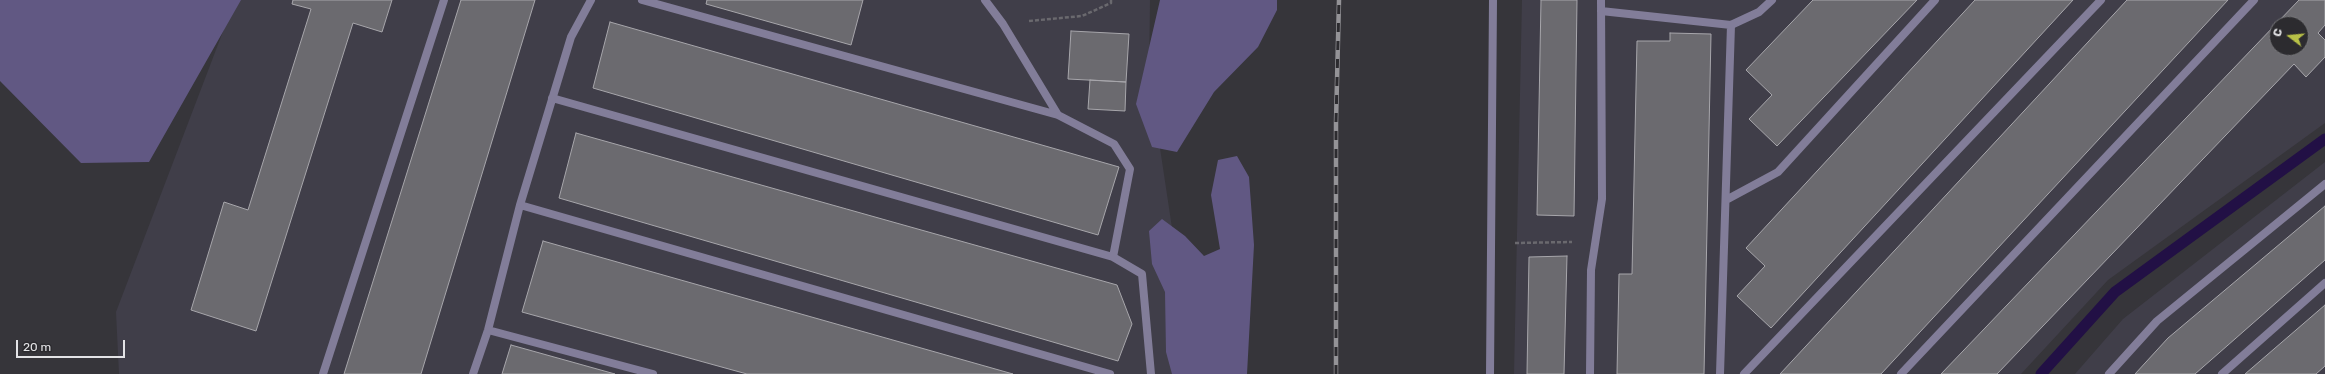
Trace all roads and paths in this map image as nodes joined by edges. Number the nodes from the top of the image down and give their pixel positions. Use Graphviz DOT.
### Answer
graph roads {
  1 [pos="444,0"];
  2 [pos="591,0"];
  3 [pos="642,0"];
  4 [pos="984,0"];
  5 [pos="1111,0"];
  6 [pos="1493,0"];
  7 [pos="1601,0"];
  8 [pos="1772,0"];
  9 [pos="1935,0"];
  10 [pos="2101,0"];
  11 [pos="2254,0"];
  12 [pos="1601,11"];
  13 [pos="1003,24"];
  14 [pos="1731,25"];
  15 [pos="552,98"];
  16 [pos="1058,115"];
  17 [pos="2325,184"];
  18 [pos="1726,200"];
  19 [pos="520,205"];
  20 [pos="1596,241"];
  21 [pos="1493,244"];
  22 [pos="1113,257"];
  23 [pos="2325,283"];
  24 [pos="488,330"];
  25 [pos="323,374"];
  26 [pos="473,374"];
  27 [pos="653,374"];
  28 [pos="1110,374"];
  29 [pos="1150,374"];
  30 [pos="1490,374"];
  31 [pos="1590,374"];
  32 [pos="1720,374"];
  33 [pos="1744,374"];
  34 [pos="1901,374"];
  35 [pos="2109,374"];
  36 [pos="2222,374"];
  1 -- 25 [label="street"];
  2 -- 15 [label="street"];
  3 -- 16 [label="street"];
  4 -- 13 [label="street"];
  5 -- 13 [label="path"];
  6 -- 21 [label="street"];
  7 -- 12 [label="street"];
  8 -- 14 [label="street"];
  9 -- 18 [label="street"];
  10 -- 33 [label="street"];
  11 -- 34 [label="street"];
  12 -- 14 [label="street"];
  12 -- 20 [label="street"];
  13 -- 16 [label="street"];
  14 -- 18 [label="street"];
  15 -- 19 [label="street"];
  15 -- 22 [label="street"];
  16 -- 22 [label="street"];
  17 -- 35 [label="street"];
  18 -- 32 [label="street"];
  19 -- 24 [label="street"];
  19 -- 28 [label="street"];
  20 -- 21 [label="path"];
  20 -- 31 [label="street"];
  21 -- 30 [label="street"];
  22 -- 29 [label="street"];
  23 -- 36 [label="street"];
  24 -- 26 [label="street"];
  24 -- 27 [label="street"];
}
